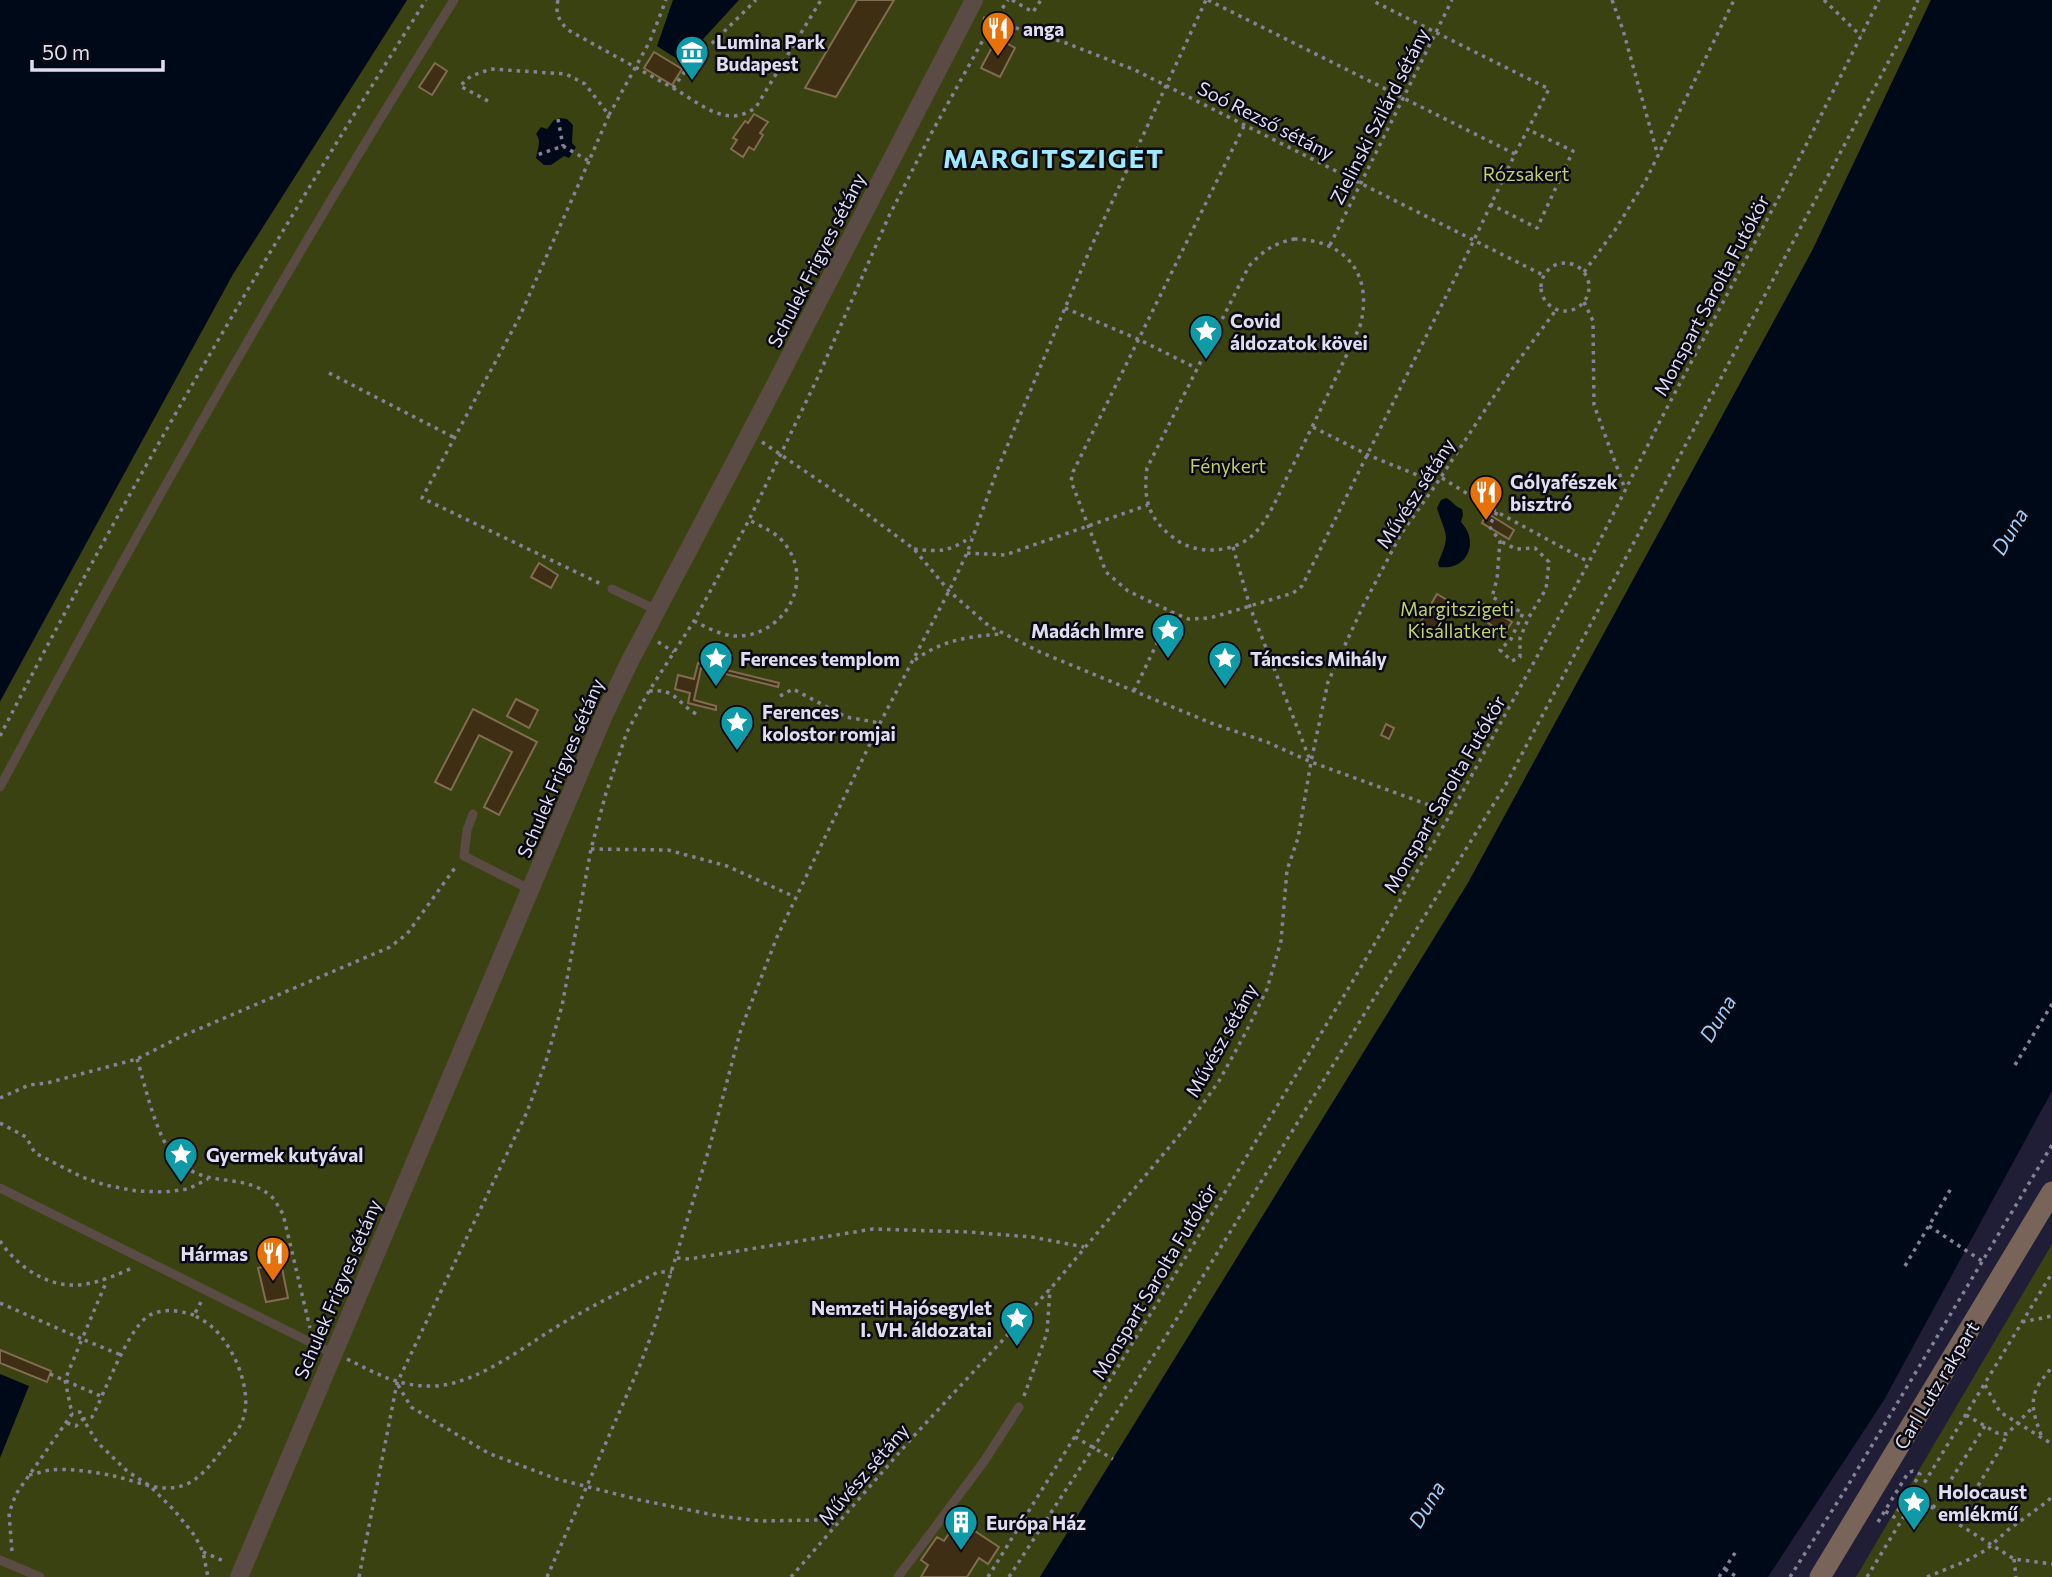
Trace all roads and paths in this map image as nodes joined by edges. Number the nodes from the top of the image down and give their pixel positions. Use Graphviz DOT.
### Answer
graph roads {
  1 [pos="426,0"];
  2 [pos="454,0"];
  3 [pos="558,0"];
  4 [pos="666,0"];
  5 [pos="756,0"];
  6 [pos="821,0"];
  7 [pos="1010,0"];
  8 [pos="1041,0"];
  9 [pos="1207,0"];
  10 [pos="1371,0"];
  11 [pos="1452,0"];
  12 [pos="1612,0"];
  13 [pos="1734,0"];
  14 [pos="1824,0"];
  15 [pos="1879,0"];
  16 [pos="1918,0"];
  17 [pos="971,6"];
  18 [pos="993,22"];
  19 [pos="1436,33"];
  20 [pos="1861,36"];
  21 [pos="634,66"];
  22 [pos="1166,84"];
  23 [pos="673,88"];
  24 [pos="1404,99"];
  25 [pos="488,101"];
  26 [pos="609,115"];
  27 [pos="558,119"];
  28 [pos="1244,126"];
  29 [pos="1529,130"];
  30 [pos="563,146"];
  31 [pos="1515,154"];
  32 [pos="537,155"];
  33 [pos="1658,156"];
  34 [pos="589,161"];
  35 [pos="1360,185"];
  36 [pos="1490,204"];
  37 [pos="1473,242"];
  38 [pos="1330,245"];
  39 [pos="1584,272"];
  40 [pos="1543,275"];
  41 [pos="1584,302"];
  42 [pos="1065,308"];
  43 [pos="1556,310"];
  44 [pos="1140,340"];
  45 [pos="1197,368"];
  46 [pos="329,373"];
  47 [pos="1313,427"];
  48 [pos="455,438"];
  49 [pos="782,454"];
  50 [pos="1368,455"];
  51 [pos="1441,478"];
  52 [pos="1437,484"];
  53 [pos="1625,490"];
  54 [pos="1147,505"];
  55 [pos="1497,512"];
  56 [pos="749,520"];
  57 [pos="1087,525"];
  58 [pos="974,535"];
  59 [pos="1500,541"];
  60 [pos="1233,547"];
  61 [pos="914,549"];
  62 [pos="967,553"];
  63 [pos="1589,562"];
  64 [pos="612,589"];
  65 [pos="949,591"];
  66 [pos="1250,607"];
  67 [pos="657,610"];
  68 [pos="1172,612"];
  69 [pos="1523,613"];
  70 [pos="1530,617"];
  71 [pos="694,621"];
  72 [pos="1005,634"];
  73 [pos="664,645"];
  74 [pos="674,652"];
  75 [pos="913,661"];
  76 [pos="649,691"];
  77 [pos="1134,691"];
  78 [pos="780,696"];
  79 [pos="696,714"];
  80 [pos="880,723"];
  81 [pos="0,736"];
  82 [pos="1311,762"];
  83 [pos="0,787"];
  84 [pos="1451,813"];
  85 [pos="473,814"];
  86 [pos="591,849"];
  87 [pos="464,856"];
  88 [pos="531,890"];
  89 [pos="795,897"];
  90 [pos="2052,1004"];
  91 [pos="137,1059"];
  92 [pos="2015,1065"];
  93 [pos="0,1098"];
  94 [pos="0,1123"];
  95 [pos="2052,1146"];
  96 [pos="208,1179"];
  97 [pos="1952,1187"];
  98 [pos="0,1188"];
  99 [pos="2052,1192"];
  100 [pos="1929,1226"];
  101 [pos="0,1241"];
  102 [pos="1084,1247"];
  103 [pos="677,1258"];
  104 [pos="145,1259"];
  105 [pos="1982,1261"];
  106 [pos="1905,1266"];
  107 [pos="672,1272"];
  108 [pos="2052,1273"];
  109 [pos="104,1279"];
  110 [pos="1051,1287"];
  111 [pos="207,1290"];
  112 [pos="0,1303"];
  113 [pos="194,1315"];
  114 [pos="2052,1316"];
  115 [pos="2022,1322"];
  116 [pos="82,1339"];
  117 [pos="314,1345"];
  118 [pos="332,1353"];
  119 [pos="121,1355"];
  120 [pos="2052,1365"];
  121 [pos="50,1374"];
  122 [pos="65,1380"];
  123 [pos="397,1383"];
  124 [pos="1985,1384"];
  125 [pos="103,1397"];
  126 [pos="1019,1407"];
  127 [pos="2032,1408"];
  128 [pos="72,1414"];
  129 [pos="1966,1415"];
  130 [pos="83,1419"];
  131 [pos="67,1423"];
  132 [pos="2018,1423"];
  133 [pos="1985,1426"];
  134 [pos="2007,1434"];
  135 [pos="1075,1437"];
  136 [pos="2041,1437"];
  137 [pos="2052,1444"];
  138 [pos="1094,1448"];
  139 [pos="1113,1459"];
  140 [pos="29,1475"];
  141 [pos="150,1486"];
  142 [pos="587,1487"];
  143 [pos="1909,1493"];
  144 [pos="2052,1496"];
  145 [pos="1916,1497"];
  146 [pos="1933,1508"];
  147 [pos="1898,1510"];
  148 [pos="1956,1522"];
  149 [pos="839,1524"];
  150 [pos="1873,1529"];
  151 [pos="1992,1545"];
  152 [pos="1737,1550"];
  153 [pos="203,1552"];
  154 [pos="2014,1559"];
  155 [pos="0,1560"];
  156 [pos="2052,1564"];
  157 [pos="16,1566"];
  158 [pos="1725,1569"];
  159 [pos="234,1570"];
  160 [pos="40,1577"];
  161 [pos="208,1577"];
  162 [pos="359,1577"];
  163 [pos="547,1577"];
  164 [pos="791,1577"];
  165 [pos="898,1577"];
  166 [pos="988,1577"];
  167 [pos="1009,1577"];
  168 [pos="1719,1577"];
  169 [pos="1737,1577"];
  170 [pos="1790,1577"];
  171 [pos="1820,1577"];
  172 [pos="1867,1577"];
  173 [pos="1927,1577"];
  174 [pos="2016,1577"];
  1 -- 81 [label="path"];
  2 -- 83 [label="lane"];
  3 -- 21 [label="path"];
  4 -- 21 [label="path"];
  5 -- 23 [label="path"];
  6 -- 23 [label="path"];
  7 -- 8 [label="path"];
  7 -- 18 [label="path"];
  9 -- 22 [label="path"];
  9 -- 24 [label="path"];
  10 -- 19 [label="path"];
  11 -- 19 [label="path, Zielinski Szilárd sétány"];
  12 -- 33 [label="path"];
  13 -- 33 [label="path"];
  14 -- 20 [label="path"];
  15 -- 20 [label="path, Monspart Sarolta Futókör"];
  16 -- 138 [label="path"];
  17 -- 18 [label="path, Soó Rezső sétány"];
  17 -- 67 [label="street, Schulek Frigyes sétány"];
  18 -- 22 [label="path, Soó Rezső sétány"];
  18 -- 49 [label="path"];
  19 -- 24 [label="path, Zielinski Szilárd sétány"];
  19 -- 29 [label="path"];
  20 -- 53 [label="path, Monspart Sarolta Futókör"];
  21 -- 23 [label="path"];
  21 -- 26 [label="path"];
  22 -- 28 [label="path, Soó Rezső sétány"];
  22 -- 42 [label="path"];
  24 -- 31 [label="path"];
  24 -- 35 [label="path, Zielinski Szilárd sétány"];
  25 -- 26 [label="path"];
  26 -- 34 [label="path"];
  27 -- 30 [label="path"];
  28 -- 35 [label="path, Soó Rezső sétány"];
  28 -- 44 [label="path"];
  29 -- 31 [label="path"];
  29 -- 36 [label="path"];
  30 -- 32 [label="path"];
  30 -- 34 [label="path"];
  31 -- 36 [label="path"];
  33 -- 39 [label="path"];
  34 -- 48 [label="path"];
  35 -- 37 [label="path, Soó Rezső sétány"];
  35 -- 38 [label="path, Zielinski Szilárd sétány"];
  36 -- 37 [label="path"];
  37 -- 40 [label="path, Soó Rezső sétány"];
  37 -- 50 [label="path"];
  38 -- 45 [label="path"];
  38 -- 47 [label="path"];
  39 -- 40 [label="path"];
  39 -- 41 [label="path"];
  40 -- 43 [label="path"];
  41 -- 43 [label="path"];
  41 -- 53 [label="path"];
  42 -- 44 [label="path"];
  42 -- 58 [label="path"];
  43 -- 51 [label="path, Művész sétány"];
  44 -- 45 [label="path"];
  44 -- 57 [label="path"];
  45 -- 54 [label="path"];
  46 -- 48 [label="path"];
  47 -- 50 [label="path"];
  47 -- 60 [label="path"];
  48 -- 64 [label="path"];
  49 -- 56 [label="path"];
  49 -- 61 [label="path"];
  50 -- 52 [label="path"];
  50 -- 66 [label="path"];
  51 -- 52 [label="path, Művész sétány"];
  51 -- 55 [label="path"];
  52 -- 82 [label="path, Művész sétány"];
  53 -- 63 [label="path, Monspart Sarolta Futókör"];
  54 -- 57 [label="path"];
  54 -- 60 [label="path"];
  55 -- 59 [label="path"];
  55 -- 63 [label="path"];
  56 -- 71 [label="path"];
  56 -- 71 [label="path"];
  57 -- 62 [label="path"];
  57 -- 68 [label="path"];
  58 -- 61 [label="path"];
  58 -- 62 [label="path"];
  59 -- 69 [label="path"];
  59 -- 70 [label="path"];
  60 -- 66 [label="path"];
  61 -- 65 [label="path"];
  62 -- 65 [label="path"];
  63 -- 84 [label="path, Monspart Sarolta Futókör"];
  64 -- 67 [label="lane"];
  65 -- 72 [label="path"];
  65 -- 75 [label="path"];
  66 -- 68 [label="path"];
  66 -- 82 [label="path"];
  67 -- 88 [label="street, Schulek Frigyes sétány"];
  68 -- 77 [label="path"];
  69 -- 70 [label="path"];
  69 -- 70 [label="path"];
  71 -- 74 [label="path"];
  72 -- 75 [label="path"];
  72 -- 77 [label="path"];
  73 -- 74 [label="path"];
  74 -- 76 [label="path"];
  75 -- 80 [label="path"];
  76 -- 79 [label="path"];
  76 -- 86 [label="path"];
  77 -- 82 [label="path"];
  78 -- 80 [label="path"];
  80 -- 89 [label="path"];
  82 -- 84 [label="path"];
  82 -- 102 [label="path, Művész sétány"];
  84 -- 135 [label="path, Monspart Sarolta Futókör"];
  85 -- 87 [label="lane"];
  86 -- 89 [label="path"];
  86 -- 123 [label="path"];
  87 -- 88 [label="lane"];
  87 -- 91 [label="path"];
  88 -- 118 [label="street, Schulek Frigyes sétány"];
  89 -- 103 [label="path"];
  90 -- 92 [label="path"];
  91 -- 93 [label="path"];
  91 -- 96 [label="path"];
  94 -- 96 [label="path"];
  95 -- 105 [label="path"];
  96 -- 117 [label="path"];
  97 -- 100 [label="path"];
  98 -- 104 [label="lane"];
  99 -- 171 [label="main road, Carl Lutz rakpart"];
  100 -- 105 [label="path"];
  100 -- 106 [label="path"];
  101 -- 109 [label="path"];
  102 -- 103 [label="path"];
  102 -- 110 [label="path, Művész sétány"];
  103 -- 107 [label="path"];
  104 -- 109 [label="path"];
  104 -- 111 [label="lane"];
  105 -- 170 [label="path"];
  107 -- 123 [label="path"];
  107 -- 142 [label="path"];
  108 -- 115 [label="path"];
  109 -- 116 [label="path"];
  110 -- 126 [label="path"];
  110 -- 149 [label="path, Művész sétány"];
  111 -- 113 [label="path"];
  111 -- 117 [label="lane"];
  112 -- 116 [label="path"];
  113 -- 119 [label="path"];
  113 -- 141 [label="path"];
  114 -- 115 [label="path"];
  115 -- 124 [label="path"];
  116 -- 119 [label="path"];
  116 -- 122 [label="path"];
  117 -- 118 [label="lane"];
  118 -- 123 [label="path"];
  118 -- 159 [label="street, Schulek Frigyes sétány"];
  119 -- 125 [label="path"];
  120 -- 127 [label="path"];
  121 -- 122 [label="path"];
  122 -- 125 [label="path"];
  122 -- 128 [label="path"];
  123 -- 142 [label="path"];
  123 -- 162 [label="path"];
  124 -- 129 [label="path"];
  124 -- 132 [label="path"];
  125 -- 130 [label="path"];
  126 -- 165 [label="lane"];
  127 -- 132 [label="path"];
  127 -- 136 [label="path"];
  128 -- 130 [label="path"];
  128 -- 131 [label="path"];
  129 -- 133 [label="path"];
  129 -- 145 [label="path"];
  130 -- 131 [label="path"];
  130 -- 141 [label="path"];
  131 -- 140 [label="path"];
  132 -- 134 [label="path"];
  132 -- 136 [label="path"];
  133 -- 134 [label="path"];
  133 -- 146 [label="path"];
  134 -- 148 [label="path"];
  135 -- 138 [label="path"];
  135 -- 166 [label="path, Monspart Sarolta Futókör"];
  136 -- 137 [label="path"];
  138 -- 139 [label="path"];
  138 -- 167 [label="path"];
  140 -- 141 [label="path"];
  140 -- 157 [label="path"];
  141 -- 153 [label="path"];
  142 -- 149 [label="path"];
  142 -- 163 [label="path"];
  143 -- 145 [label="path"];
  143 -- 147 [label="path"];
  143 -- 150 [label="path"];
  144 -- 151 [label="path"];
  145 -- 146 [label="path"];
  145 -- 172 [label="path"];
  146 -- 148 [label="path"];
  148 -- 151 [label="path"];
  149 -- 164 [label="path, Művész sétány"];
  151 -- 154 [label="path"];
  151 -- 173 [label="path"];
  152 -- 158 [label="path"];
  153 -- 159 [label="path"];
  153 -- 161 [label="path"];
  154 -- 156 [label="path"];
  154 -- 174 [label="path"];
  155 -- 157 [label="lane"];
  157 -- 160 [label="lane"];
  158 -- 168 [label="path"];
  158 -- 169 [label="path"];
}
